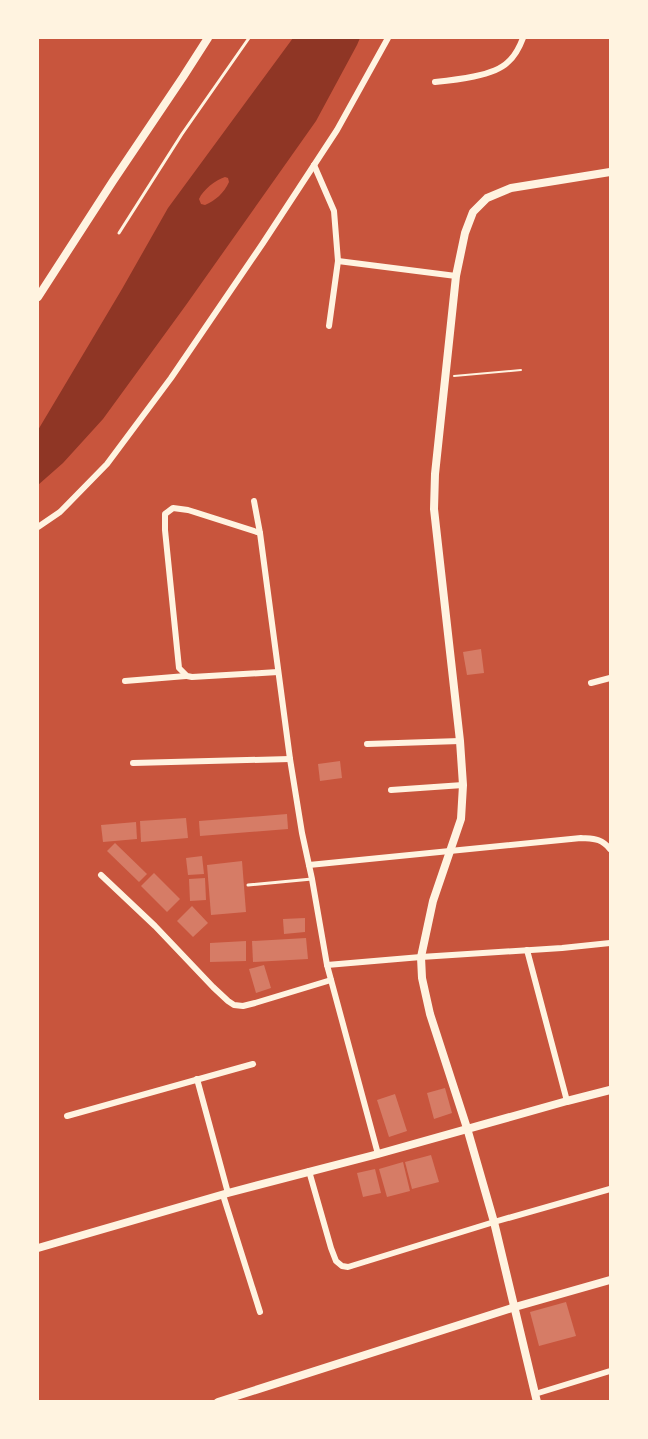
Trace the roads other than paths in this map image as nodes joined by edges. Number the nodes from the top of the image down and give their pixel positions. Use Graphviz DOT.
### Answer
graph roads {
  1 [pos="208,38"];
  2 [pos="249,38"];
  3 [pos="388,38"];
  4 [pos="523,38"];
  5 [pos="435,82"];
  6 [pos="314,165"];
  7 [pos="610,172"];
  8 [pos="119,233"];
  9 [pos="338,261"];
  10 [pos="456,276"];
  11 [pos="38,297"];
  12 [pos="329,326"];
  13 [pos="254,501"];
  14 [pos="38,527"];
  15 [pos="260,533"];
  16 [pos="278,672"];
  17 [pos="187,676"];
  18 [pos="610,678"];
  19 [pos="124,681"];
  20 [pos="591,683"];
  21 [pos="460,741"];
  22 [pos="367,744"];
  23 [pos="290,759"];
  24 [pos="134,763"];
  25 [pos="463,785"];
  26 [pos="391,790"];
  27 [pos="610,849"];
  28 [pos="451,850"];
  29 [pos="309,865"];
  30 [pos="101,874"];
  31 [pos="312,879"];
  32 [pos="248,885"];
  33 [pos="610,943"];
  34 [pos="527,950"];
  35 [pos="421,957"];
  36 [pos="327,965"];
  37 [pos="331,980"];
  38 [pos="253,1064"];
  39 [pos="196,1079"];
  40 [pos="610,1090"];
  41 [pos="567,1101"];
  42 [pos="67,1116"];
  43 [pos="467,1128"];
  44 [pos="378,1154"];
  45 [pos="309,1172"];
  46 [pos="610,1189"];
  47 [pos="225,1194"];
  48 [pos="495,1222"];
  49 [pos="38,1248"];
  50 [pos="610,1280"];
  51 [pos="515,1308"];
  52 [pos="260,1312"];
  53 [pos="610,1371"];
  54 [pos="536,1398"];
  55 [pos="218,1401"];
  1 -- 11 [label="street"];
  2 -- 8 [label="lane"];
  3 -- 6 [label="street"];
  4 -- 5 [label="street"];
  6 -- 9 [label="street"];
  6 -- 14 [label="street"];
  7 -- 10 [label="street"];
  9 -- 10 [label="street"];
  9 -- 12 [label="street"];
  10 -- 21 [label="street"];
  13 -- 15 [label="street"];
  15 -- 16 [label="street"];
  15 -- 17 [label="street"];
  16 -- 17 [label="street"];
  16 -- 23 [label="street"];
  17 -- 19 [label="street"];
  18 -- 20 [label="street"];
  21 -- 22 [label="street"];
  21 -- 25 [label="street"];
  23 -- 24 [label="street"];
  23 -- 29 [label="street"];
  25 -- 26 [label="street"];
  25 -- 28 [label="street"];
  27 -- 28 [label="street"];
  28 -- 29 [label="street"];
  28 -- 35 [label="street"];
  29 -- 31 [label="street"];
  30 -- 37 [label="street"];
  31 -- 32 [label="lane"];
  31 -- 36 [label="street"];
  33 -- 34 [label="street"];
  34 -- 35 [label="street"];
  34 -- 41 [label="street"];
  35 -- 36 [label="street"];
  35 -- 43 [label="street"];
  36 -- 37 [label="street"];
  37 -- 44 [label="street"];
  38 -- 39 [label="street"];
  39 -- 42 [label="street"];
  39 -- 47 [label="street"];
  40 -- 41 [label="street"];
  41 -- 43 [label="street"];
  43 -- 44 [label="street"];
  43 -- 48 [label="street"];
  44 -- 45 [label="street"];
  45 -- 47 [label="street"];
  45 -- 48 [label="street"];
  46 -- 48 [label="street"];
  47 -- 49 [label="street"];
  47 -- 52 [label="street"];
  48 -- 51 [label="street"];
  50 -- 51 [label="street"];
  51 -- 54 [label="street"];
  51 -- 55 [label="street"];
  53 -- 54 [label="street"];
}
